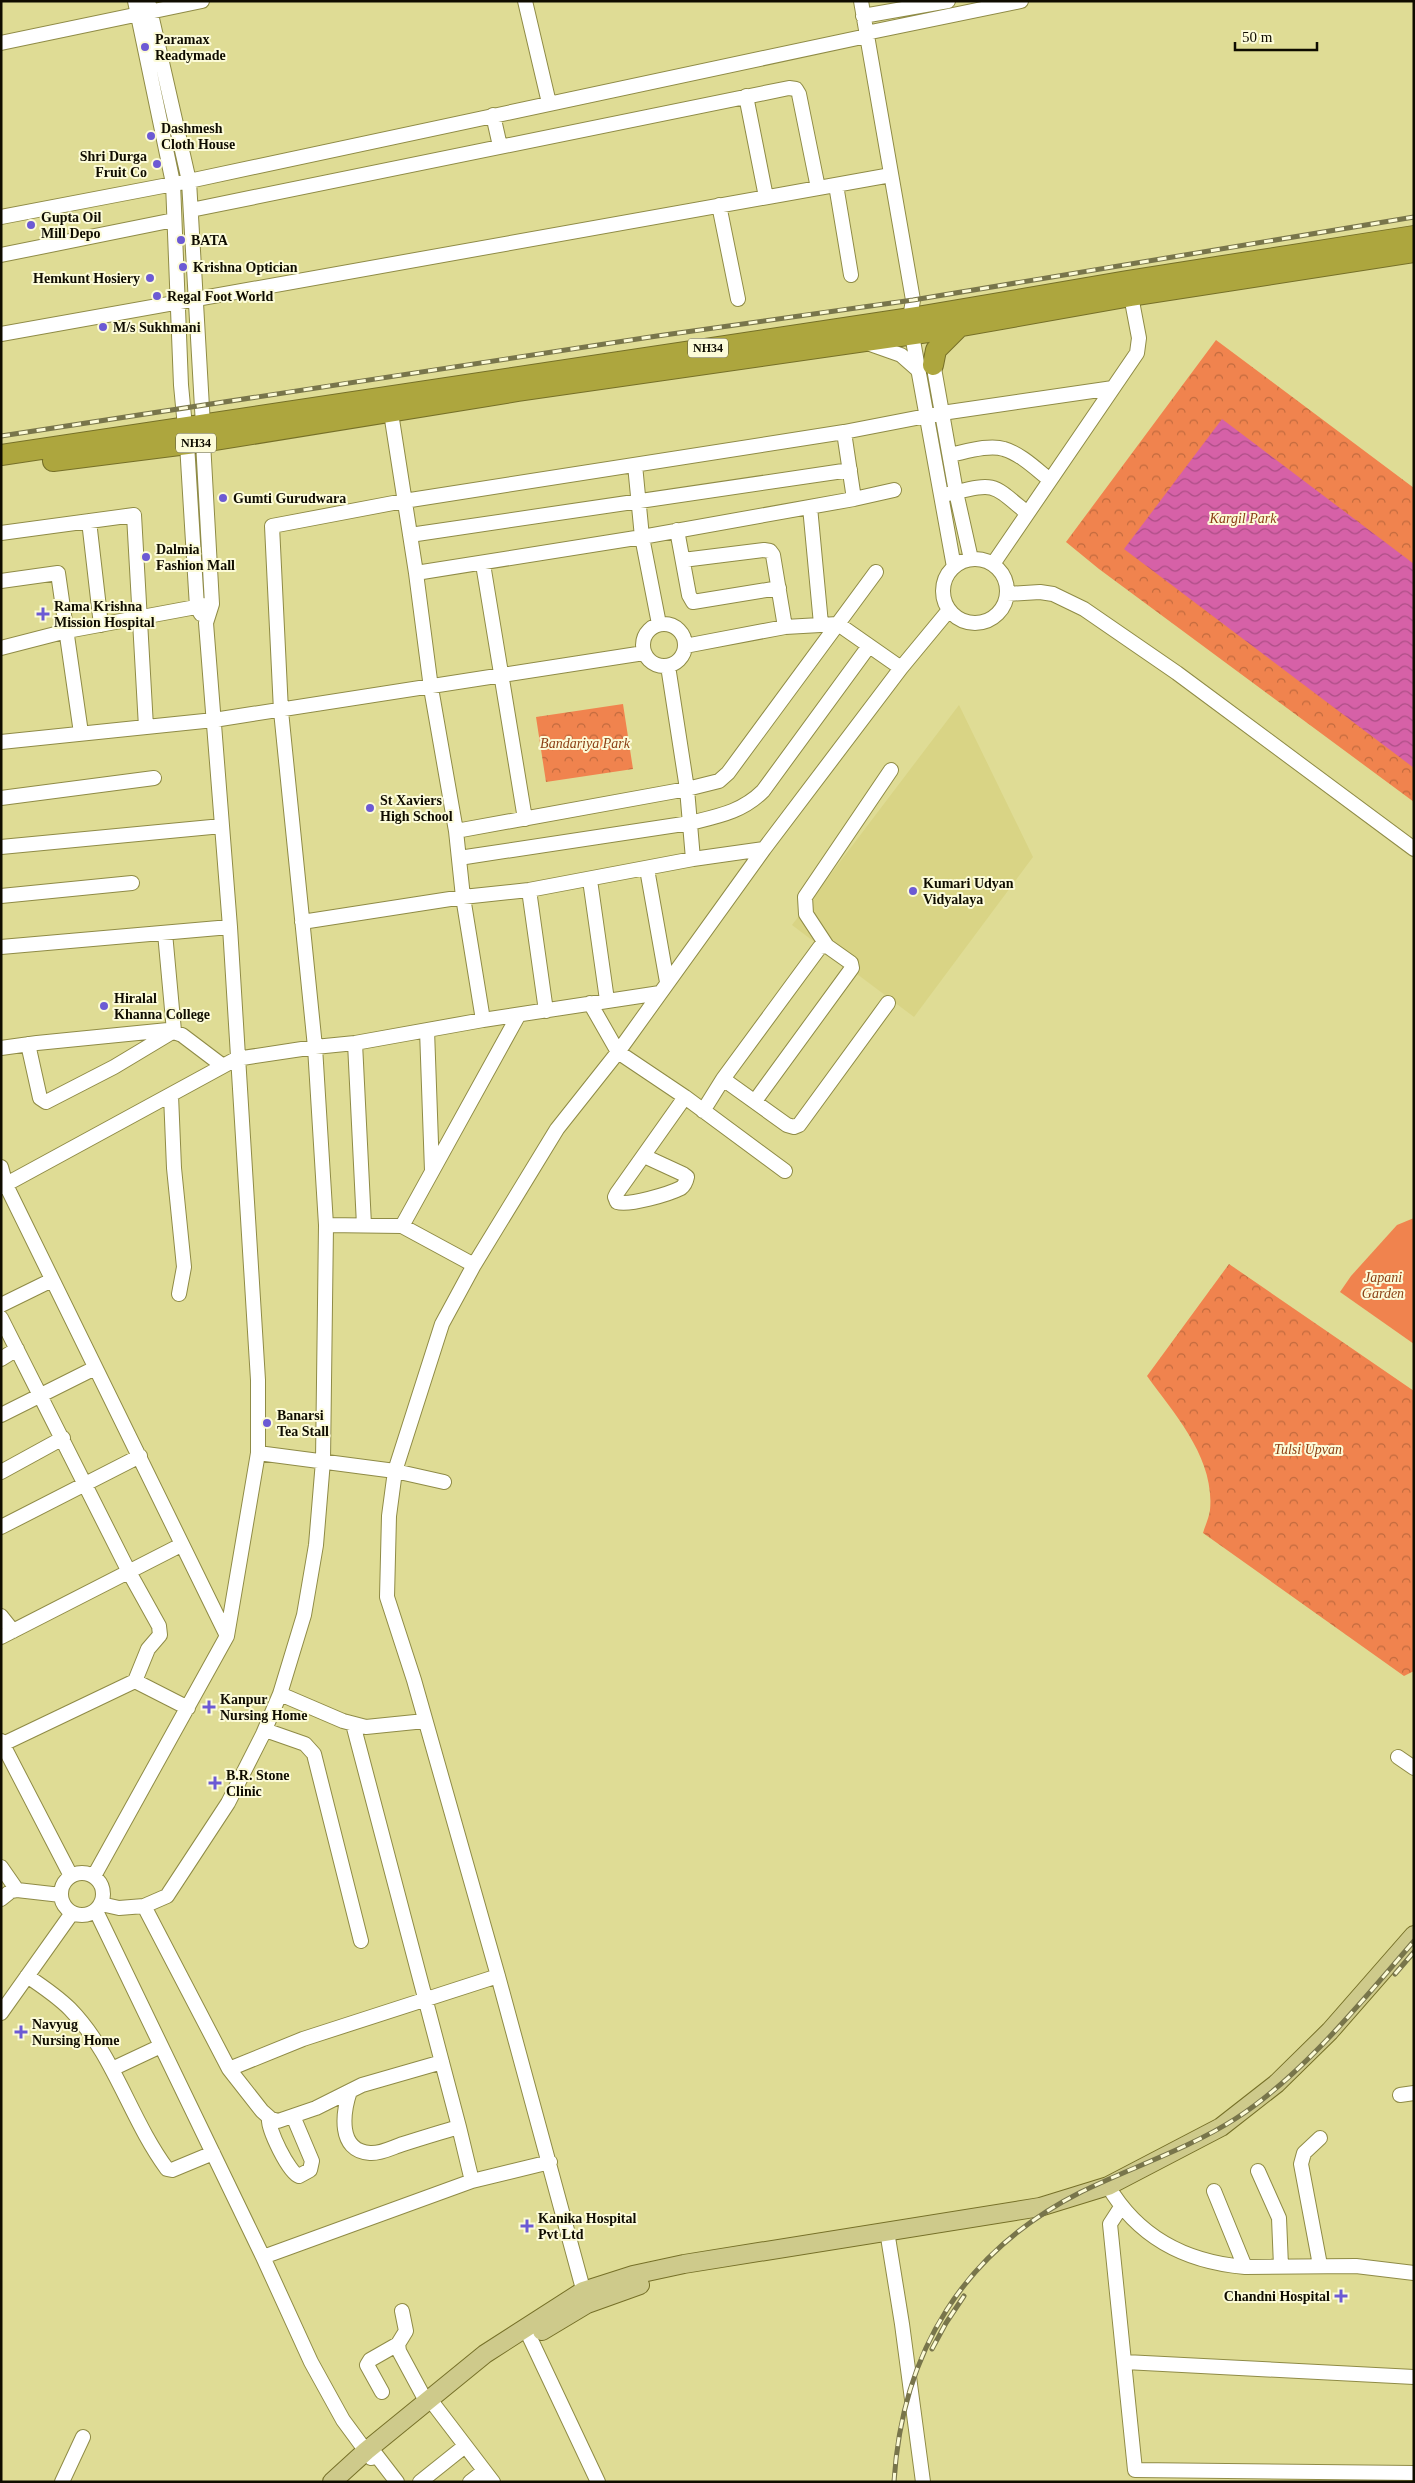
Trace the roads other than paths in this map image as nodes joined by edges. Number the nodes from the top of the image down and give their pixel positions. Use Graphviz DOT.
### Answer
graph roads {
  1 [pos="202,1"];
  2 [pos="525,1"];
  3 [pos="861,1"];
  4 [pos="948,1"];
  5 [pos="1021,1"];
  6 [pos="143,7"];
  7 [pos="864,16"];
  8 [pos="867,34"];
  9 [pos="1,43"];
  10 [pos="746,96"];
  11 [pos="549,103"];
  12 [pos="493,115"];
  13 [pos="500,146"];
  14 [pos="891,175"];
  15 [pos="189,181"];
  16 [pos="173,183"];
  17 [pos="836,184"];
  18 [pos="818,188"];
  19 [pos="766,197"];
  20 [pos="719,205"];
  21 [pos="191,210"];
  22 [pos="1,217"];
  23 [pos="174,220"];
  24 [pos="1414,236"];
  25 [pos="1414,252"];
  26 [pos="1,255"];
  27 [pos="851,275"];
  28 [pos="1131,296"];
  29 [pos="1080,297"];
  30 [pos="195,298"];
  31 [pos="738,298"];
  32 [pos="178,302"];
  33 [pos="917,320"];
  34 [pos="960,326"];
  35 [pos="1,334"];
  36 [pos="863,342"];
  37 [pos="926,368"];
  38 [pos="546,380"];
  39 [pos="1113,388"];
  40 [pos="391,413"];
  41 [pos="942,413"];
  42 [pos="926,416"];
  43 [pos="844,432"];
  44 [pos="195,434"];
  45 [pos="1,455"];
  46 [pos="950,455"];
  47 [pos="635,465"];
  48 [pos="1,468"];
  49 [pos="850,470"];
  50 [pos="1050,480"];
  51 [pos="894,490"];
  52 [pos="956,492"];
  53 [pos="941,496"];
  54 [pos="854,499"];
  55 [pos="404,501"];
  56 [pos="639,502"];
  57 [pos="810,507"];
  58 [pos="1027,513"];
  59 [pos="89,521"];
  60 [pos="677,530"];
  61 [pos="1,534"];
  62 [pos="410,535"];
  63 [pos="642,538"];
  64 [pos="972,559"];
  65 [pos="683,560"];
  66 [pos="483,564"];
  67 [pos="993,564"];
  68 [pos="954,567"];
  69 [pos="876,572"];
  70 [pos="416,574"];
  71 [pos="1,581"];
  72 [pos="779,588"];
  73 [pos="1007,594"];
  74 [pos="212,604"];
  75 [pos="197,607"];
  76 [pos="949,610"];
  77 [pos="142,619"];
  78 [pos="206,623"];
  79 [pos="659,624"];
  80 [pos="821,624"];
  81 [pos="838,624"];
  82 [pos="101,625"];
  83 [pos="785,627"];
  84 [pos="67,631"];
  85 [pos="685,646"];
  86 [pos="869,646"];
  87 [pos="1,648"];
  88 [pos="644,653"];
  89 [pos="668,666"];
  90 [pos="901,668"];
  91 [pos="503,675"];
  92 [pos="431,688"];
  93 [pos="281,710"];
  94 [pos="214,720"];
  95 [pos="146,727"];
  96 [pos="81,733"];
  97 [pos="1,742"];
  98 [pos="891,770"];
  99 [pos="154,778"];
  100 [pos="687,789"];
  101 [pos="1,798"];
  102 [pos="525,819"];
  103 [pos="690,822"];
  104 [pos="222,826"];
  105 [pos="456,831"];
  106 [pos="1,847"];
  107 [pos="764,849"];
  108 [pos="1414,849"];
  109 [pos="458,858"];
  110 [pos="693,859"];
  111 [pos="647,869"];
  112 [pos="590,880"];
  113 [pos="132,883"];
  114 [pos="529,890"];
  115 [pos="1,896"];
  116 [pos="463,898"];
  117 [pos="302,922"];
  118 [pos="230,927"];
  119 [pos="165,933"];
  120 [pos="827,946"];
  121 [pos="1,947"];
  122 [pos="664,988"];
  123 [pos="607,1000"];
  124 [pos="590,1003"];
  125 [pos="888,1003"];
  126 [pos="546,1011"];
  127 [pos="518,1016"];
  128 [pos="483,1020"];
  129 [pos="427,1030"];
  130 [pos="174,1031"];
  131 [pos="355,1043"];
  132 [pos="28,1044"];
  133 [pos="315,1047"];
  134 [pos="1,1048"];
  135 [pos="618,1052"];
  136 [pos="236,1059"];
  137 [pos="223,1066"];
  138 [pos="723,1079"];
  139 [pos="171,1095"];
  140 [pos="685,1098"];
  141 [pos="755,1101"];
  142 [pos="703,1111"];
  143 [pos="644,1156"];
  144 [pos="1,1167"];
  145 [pos="785,1171"];
  146 [pos="432,1173"];
  147 [pos="4,1186"];
  148 [pos="326,1225"];
  149 [pos="364,1225"];
  150 [pos="402,1226"];
  151 [pos="474,1265"];
  152 [pos="52,1280"];
  153 [pos="179,1294"];
  154 [pos="1,1305"];
  155 [pos="1,1318"];
  156 [pos="17,1349"];
  157 [pos="1,1359"];
  158 [pos="95,1368"];
  159 [pos="41,1395"];
  160 [pos="1,1415"];
  161 [pos="63,1438"];
  162 [pos="258,1453"];
  163 [pos="140,1456"];
  164 [pos="323,1461"];
  165 [pos="396,1471"];
  166 [pos="1,1472"];
  167 [pos="444,1482"];
  168 [pos="86,1484"];
  169 [pos="1,1527"];
  170 [pos="182,1545"];
  171 [pos="129,1572"];
  172 [pos="1,1616"];
  173 [pos="7,1634"];
  174 [pos="227,1636"];
  175 [pos="135,1681"];
  176 [pos="280,1694"];
  177 [pos="188,1708"];
  178 [pos="425,1721"];
  179 [pos="353,1724"];
  180 [pos="265,1730"];
  181 [pos="2,1743"];
  182 [pos="1398,1757"];
  183 [pos="1414,1768"];
  184 [pos="1,1867"];
  185 [pos="71,1876"];
  186 [pos="94,1876"];
  187 [pos="17,1890"];
  188 [pos="61,1895"];
  189 [pos="1,1899"];
  190 [pos="144,1906"];
  191 [pos="98,1908"];
  192 [pos="72,1913"];
  193 [pos="361,1941"];
  194 [pos="1413,1945"];
  195 [pos="27,1976"];
  196 [pos="498,1976"];
  197 [pos="425,2000"];
  198 [pos="1,2013"];
  199 [pos="161,2046"];
  200 [pos="442,2062"];
  201 [pos="112,2069"];
  202 [pos="229,2069"];
  203 [pos="350,2091"];
  204 [pos="293,2116"];
  205 [pos="269,2118"];
  206 [pos="459,2127"];
  207 [pos="1320,2138"];
  208 [pos="213,2153"];
  209 [pos="550,2162"];
  210 [pos="1258,2171"];
  211 [pos="472,2181"];
  212 [pos="1214,2191"];
  213 [pos="1114,2195"];
  214 [pos="888,2236"];
  215 [pos="263,2257"];
  216 [pos="1320,2265"];
  217 [pos="1281,2266"];
  218 [pos="1245,2267"];
  219 [pos="1414,2273"];
  220 [pos="585,2297"];
  221 [pos="402,2310"];
  222 [pos="527,2333"];
  223 [pos="398,2344"];
  224 [pos="1124,2362"];
  225 [pos="1414,2377"];
  226 [pos="382,2392"];
  227 [pos="430,2404"];
  228 [pos="83,2437"];
  229 [pos="465,2446"];
  230 [pos="371,2453"];
  231 [pos="1414,2473"];
  232 [pos="488,2476"];
  233 [pos="62,2482"];
  234 [pos="332,2482"];
  235 [pos="346,2482"];
  236 [pos="397,2482"];
  237 [pos="420,2482"];
  238 [pos="470,2482"];
  239 [pos="598,2482"];
  240 [pos="923,2482"];
  1 -- 6 [label="street"];
  2 -- 11 [label="street"];
  3 -- 7 [label="street"];
  4 -- 7 [label="street"];
  5 -- 8 [label="street"];
  6 -- 9 [label="street"];
  6 -- 15 [label="street"];
  6 -- 16 [label="street"];
  7 -- 8 [label="street"];
  8 -- 11 [label="street"];
  8 -- 14 [label="street"];
  10 -- 13 [label="street"];
  10 -- 18 [label="street"];
  10 -- 19 [label="street"];
  11 -- 12 [label="street"];
  12 -- 13 [label="street"];
  12 -- 15 [label="street"];
  13 -- 21 [label="street"];
  14 -- 17 [label="street"];
  14 -- 33 [label="street"];
  15 -- 16 [label="street"];
  15 -- 21 [label="street"];
  16 -- 22 [label="street"];
  16 -- 23 [label="street"];
  17 -- 18 [label="street"];
  17 -- 27 [label="street"];
  18 -- 19 [label="street"];
  19 -- 20 [label="street"];
  20 -- 30 [label="street"];
  20 -- 31 [label="street"];
  21 -- 30 [label="street"];
  23 -- 26 [label="street"];
  23 -- 32 [label="street"];
  24 -- 29 [label="highway, NH34"];
  25 -- 28 [label="highway, NH34"];
  28 -- 29 [label="highway, NH34"];
  28 -- 39 [label="street"];
  29 -- 33 [label="highway, NH34"];
  29 -- 34 [label="highway, NH34"];
  30 -- 32 [label="street"];
  30 -- 44 [label="street"];
  32 -- 35 [label="street"];
  32 -- 44 [label="street"];
  33 -- 34 [label="highway, NH34"];
  33 -- 36 [label="highway, NH34"];
  33 -- 37 [label="street"];
  33 -- 38 [label="highway, NH34"];
  34 -- 37 [label="highway"];
  36 -- 37 [label="street"];
  36 -- 38 [label="highway, NH34"];
  37 -- 41 [label="street"];
  37 -- 42 [label="street"];
  38 -- 40 [label="highway, NH34"];
  38 -- 44 [label="highway, NH34"];
  39 -- 41 [label="street"];
  39 -- 50 [label="street"];
  40 -- 44 [label="highway, NH34"];
  40 -- 55 [label="street"];
  41 -- 42 [label="street"];
  41 -- 46 [label="street"];
  42 -- 43 [label="street"];
  42 -- 53 [label="street"];
  43 -- 47 [label="street"];
  43 -- 49 [label="street"];
  44 -- 45 [label="highway, NH34"];
  44 -- 48 [label="highway, NH34"];
  44 -- 74 [label="street"];
  44 -- 75 [label="street"];
  46 -- 50 [label="street"];
  46 -- 52 [label="street"];
  47 -- 55 [label="street"];
  47 -- 56 [label="street"];
  49 -- 54 [label="street"];
  49 -- 56 [label="street"];
  50 -- 58 [label="street"];
  51 -- 54 [label="street"];
  52 -- 53 [label="street"];
  52 -- 58 [label="street"];
  52 -- 64 [label="street"];
  53 -- 68 [label="street"];
  54 -- 57 [label="street"];
  55 -- 62 [label="street"];
  55 -- 93 [label="street"];
  56 -- 62 [label="street"];
  56 -- 63 [label="street"];
  57 -- 60 [label="street"];
  57 -- 80 [label="street"];
  58 -- 67 [label="street"];
  59 -- 61 [label="street"];
  59 -- 77 [label="street"];
  59 -- 82 [label="street"];
  60 -- 63 [label="street"];
  60 -- 65 [label="street"];
  62 -- 70 [label="street"];
  63 -- 66 [label="street"];
  63 -- 79 [label="street"];
  64 -- 67 [label="street"];
  64 -- 68 [label="street"];
  65 -- 72 [label="street"];
  65 -- 72 [label="street"];
  66 -- 70 [label="street"];
  66 -- 91 [label="street"];
  67 -- 73 [label="street"];
  68 -- 76 [label="street"];
  69 -- 81 [label="street"];
  70 -- 92 [label="street"];
  71 -- 84 [label="street"];
  72 -- 83 [label="street"];
  73 -- 76 [label="street"];
  73 -- 108 [label="street"];
  74 -- 75 [label="street"];
  74 -- 78 [label="street"];
  75 -- 77 [label="street"];
  75 -- 78 [label="street"];
  76 -- 90 [label="street"];
  77 -- 82 [label="street"];
  77 -- 95 [label="street"];
  78 -- 94 [label="street"];
  79 -- 85 [label="street"];
  79 -- 88 [label="street"];
  80 -- 81 [label="street"];
  80 -- 83 [label="street"];
  81 -- 86 [label="street"];
  81 -- 100 [label="street"];
  82 -- 84 [label="street"];
  83 -- 85 [label="street"];
  84 -- 87 [label="street"];
  84 -- 96 [label="street"];
  85 -- 89 [label="street"];
  86 -- 90 [label="street"];
  86 -- 103 [label="street"];
  88 -- 89 [label="street"];
  88 -- 91 [label="street"];
  89 -- 100 [label="street"];
  90 -- 107 [label="street"];
  91 -- 92 [label="street"];
  91 -- 102 [label="street"];
  92 -- 93 [label="street"];
  92 -- 105 [label="street"];
  93 -- 94 [label="street"];
  93 -- 117 [label="street"];
  94 -- 95 [label="street"];
  94 -- 104 [label="street"];
  95 -- 96 [label="street"];
  96 -- 97 [label="street"];
  98 -- 120 [label="street"];
  99 -- 101 [label="street"];
  100 -- 102 [label="street"];
  100 -- 103 [label="street"];
  102 -- 105 [label="street"];
  103 -- 109 [label="street"];
  103 -- 110 [label="street"];
  104 -- 106 [label="street"];
  104 -- 118 [label="street"];
  105 -- 109 [label="street"];
  107 -- 110 [label="street"];
  107 -- 122 [label="street"];
  109 -- 116 [label="street"];
  110 -- 111 [label="street"];
  111 -- 112 [label="street"];
  111 -- 122 [label="street"];
  112 -- 114 [label="street"];
  112 -- 123 [label="street"];
  113 -- 115 [label="street"];
  114 -- 116 [label="street"];
  114 -- 126 [label="street"];
  116 -- 117 [label="street"];
  116 -- 128 [label="street"];
  117 -- 133 [label="street"];
  118 -- 119 [label="street"];
  118 -- 136 [label="street"];
  119 -- 121 [label="street"];
  119 -- 130 [label="street"];
  120 -- 138 [label="street"];
  120 -- 141 [label="street"];
  122 -- 123 [label="street"];
  122 -- 135 [label="street"];
  123 -- 124 [label="street"];
  124 -- 126 [label="street"];
  124 -- 135 [label="street"];
  125 -- 141 [label="street"];
  126 -- 127 [label="street"];
  127 -- 128 [label="street"];
  127 -- 146 [label="street"];
  128 -- 129 [label="street"];
  129 -- 131 [label="street"];
  129 -- 146 [label="street"];
  130 -- 132 [label="street"];
  130 -- 132 [label="street"];
  130 -- 137 [label="street"];
  131 -- 133 [label="street"];
  131 -- 149 [label="street"];
  132 -- 134 [label="street"];
  133 -- 136 [label="street"];
  133 -- 148 [label="street"];
  135 -- 140 [label="street"];
  135 -- 151 [label="street"];
  136 -- 137 [label="street"];
  136 -- 162 [label="street"];
  137 -- 139 [label="street"];
  138 -- 141 [label="street"];
  138 -- 142 [label="street"];
  139 -- 147 [label="street"];
  139 -- 153 [label="street"];
  140 -- 142 [label="street"];
  140 -- 143 [label="street"];
  142 -- 145 [label="street"];
  143 -- 143 [label="street"];
  144 -- 147 [label="street"];
  146 -- 150 [label="street"];
  147 -- 152 [label="street"];
  148 -- 149 [label="street"];
  148 -- 164 [label="street"];
  149 -- 150 [label="street"];
  150 -- 151 [label="street"];
  151 -- 165 [label="street"];
  152 -- 154 [label="street"];
  152 -- 158 [label="street"];
  155 -- 156 [label="street"];
  156 -- 157 [label="street"];
  156 -- 159 [label="street"];
  158 -- 159 [label="street"];
  158 -- 163 [label="street"];
  159 -- 160 [label="street"];
  159 -- 161 [label="street"];
  161 -- 166 [label="street"];
  161 -- 168 [label="street"];
  162 -- 164 [label="street"];
  162 -- 174 [label="street"];
  163 -- 168 [label="street"];
  163 -- 170 [label="street"];
  164 -- 165 [label="street"];
  164 -- 176 [label="street"];
  165 -- 167 [label="street"];
  165 -- 178 [label="street"];
  168 -- 169 [label="street"];
  168 -- 171 [label="street"];
  170 -- 171 [label="street"];
  170 -- 174 [label="street"];
  171 -- 173 [label="street"];
  171 -- 175 [label="street"];
  172 -- 173 [label="street"];
  174 -- 177 [label="street"];
  175 -- 177 [label="street"];
  175 -- 181 [label="street"];
  176 -- 179 [label="street"];
  176 -- 180 [label="street"];
  177 -- 186 [label="street"];
  178 -- 179 [label="street"];
  178 -- 196 [label="street"];
  179 -- 197 [label="street"];
  180 -- 190 [label="street"];
  180 -- 193 [label="street"];
  181 -- 185 [label="street"];
  182 -- 183 [label="street"];
  184 -- 187 [label="street"];
  185 -- 186 [label="street"];
  185 -- 188 [label="street"];
  186 -- 191 [label="street"];
  187 -- 188 [label="street"];
  187 -- 189 [label="street"];
  188 -- 192 [label="street"];
  190 -- 191 [label="street"];
  190 -- 202 [label="street"];
  191 -- 192 [label="street"];
  191 -- 199 [label="street"];
  192 -- 195 [label="street"];
  194 -- 213 [label="main road"];
  195 -- 198 [label="street"];
  195 -- 201 [label="street"];
  196 -- 197 [label="street"];
  196 -- 209 [label="street"];
  197 -- 200 [label="street"];
  197 -- 202 [label="street"];
  199 -- 201 [label="street"];
  199 -- 208 [label="street"];
  200 -- 203 [label="street"];
  200 -- 206 [label="street"];
  201 -- 208 [label="street"];
  202 -- 205 [label="street"];
  203 -- 204 [label="street"];
  203 -- 206 [label="street"];
  204 -- 205 [label="street"];
  204 -- 205 [label="street"];
  206 -- 211 [label="street"];
  207 -- 216 [label="street"];
  208 -- 215 [label="street"];
  209 -- 211 [label="street"];
  209 -- 220 [label="street"];
  210 -- 217 [label="street"];
  211 -- 215 [label="street"];
  212 -- 218 [label="street"];
  213 -- 214 [label="main road"];
  213 -- 218 [label="street"];
  213 -- 224 [label="street"];
  214 -- 220 [label="main road"];
  214 -- 240 [label="street"];
  215 -- 230 [label="street"];
  216 -- 217 [label="street"];
  216 -- 219 [label="street"];
  217 -- 218 [label="street"];
  220 -- 222 [label="main road"];
  221 -- 223 [label="street"];
  222 -- 227 [label="main road"];
  222 -- 239 [label="street"];
  223 -- 226 [label="street"];
  223 -- 227 [label="street"];
  224 -- 225 [label="street"];
  224 -- 231 [label="street"];
  227 -- 229 [label="street"];
  227 -- 230 [label="main road"];
  228 -- 233 [label="street"];
  229 -- 232 [label="street"];
  229 -- 237 [label="street"];
  230 -- 234 [label="main road"];
  230 -- 235 [label="main road"];
  230 -- 236 [label="street"];
  232 -- 238 [label="street"];
}
